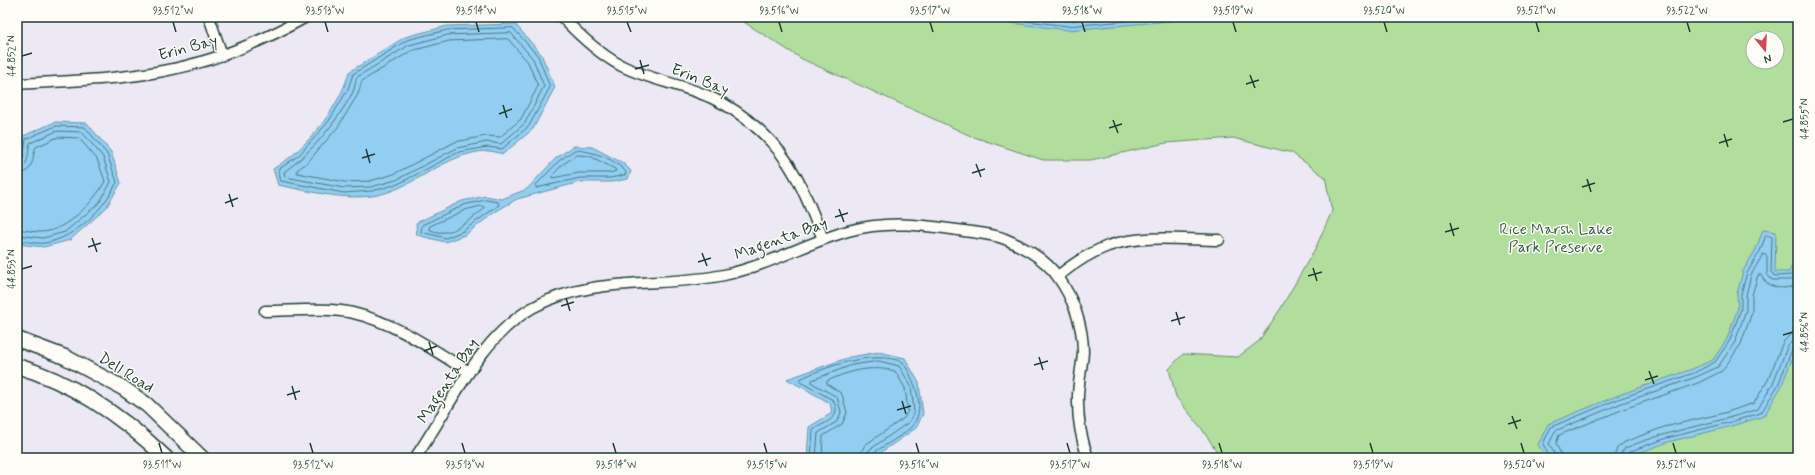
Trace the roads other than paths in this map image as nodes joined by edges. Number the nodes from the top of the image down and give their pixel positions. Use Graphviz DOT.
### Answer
graph roads {
  1 [pos="209,17"];
  2 [pos="306,17"];
  3 [pos="562,17"];
  4 [pos="222,55"];
  5 [pos="17,84"];
  6 [pos="823,239"];
  7 [pos="1219,240"];
  8 [pos="1058,276"];
  9 [pos="265,311"];
  10 [pos="17,339"];
  11 [pos="17,366"];
  12 [pos="470,372"];
  13 [pos="166,458"];
  14 [pos="202,458"];
  15 [pos="415,458"];
  16 [pos="1088,458"];
  1 -- 4 [label="street"];
  2 -- 4 [label="street, Erin Bay"];
  3 -- 6 [label="street, Erin Bay"];
  4 -- 5 [label="street, Erin Bay"];
  6 -- 8 [label="street, Magenta Bay"];
  6 -- 12 [label="street, Magenta Bay"];
  7 -- 8 [label="street"];
  8 -- 16 [label="street, Magenta Bay"];
  9 -- 12 [label="street"];
  10 -- 14 [label="main road, Dell Road"];
  11 -- 13 [label="main road"];
  12 -- 15 [label="street, Magenta Bay"];
}
